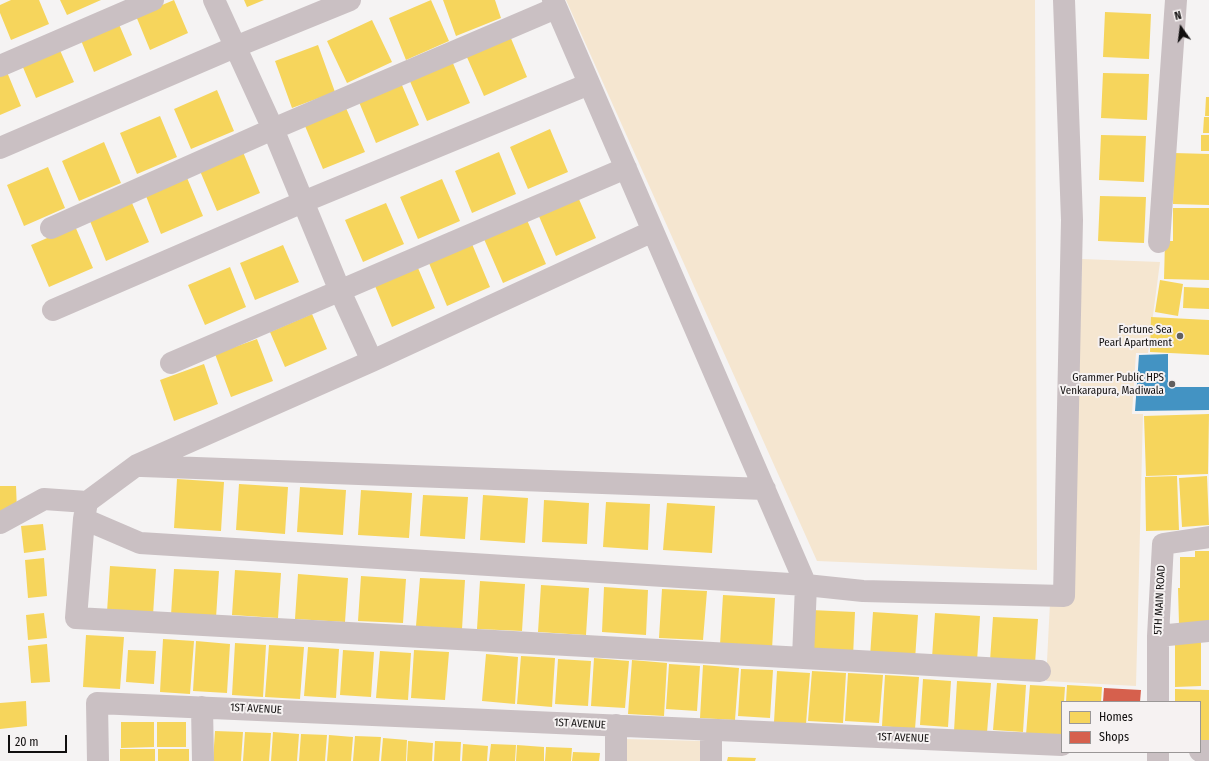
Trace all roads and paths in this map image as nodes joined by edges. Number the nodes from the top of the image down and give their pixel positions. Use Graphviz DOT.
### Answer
graph roads {
  1 [pos="153,0"];
  2 [pos="214,0"];
  3 [pos="350,0"];
  4 [pos="1064,0"];
  5 [pos="1176,0"];
  6 [pos="554,4"];
  7 [pos="235,47"];
  8 [pos="0,66"];
  9 [pos="589,84"];
  10 [pos="273,129"];
  11 [pos="0,148"];
  12 [pos="626,168"];
  13 [pos="303,202"];
  14 [pos="51,228"];
  15 [pos="653,231"];
  16 [pos="1159,242"];
  17 [pos="340,291"];
  18 [pos="53,310"];
  19 [pos="372,361"];
  20 [pos="172,362"];
  21 [pos="137,465"];
  22 [pos="765,489"];
  23 [pos="85,511"];
  24 [pos="0,523"];
  25 [pos="1209,537"];
  26 [pos="806,585"];
  27 [pos="1209,631"];
  28 [pos="1158,636"];
  29 [pos="803,658"];
  30 [pos="1040,671"];
  31 [pos="1158,701"];
  32 [pos="202,707"];
  33 [pos="616,726"];
  34 [pos="711,730"];
  35 [pos="1061,745"];
  36 [pos="98,761"];
  37 [pos="203,761"];
  38 [pos="616,761"];
  39 [pos="711,761"];
  1 -- 8 [label="street"];
  2 -- 7 [label="street"];
  3 -- 7 [label="street"];
  4 -- 26 [label="street"];
  5 -- 16 [label="street"];
  6 -- 9 [label="street"];
  6 -- 10 [label="street"];
  7 -- 10 [label="street"];
  7 -- 11 [label="street"];
  9 -- 12 [label="street"];
  9 -- 13 [label="street"];
  10 -- 13 [label="street"];
  10 -- 14 [label="street"];
  12 -- 15 [label="street"];
  12 -- 17 [label="street"];
  13 -- 17 [label="street"];
  13 -- 18 [label="street"];
  15 -- 19 [label="street"];
  15 -- 22 [label="street"];
  17 -- 19 [label="street"];
  17 -- 20 [label="street"];
  19 -- 21 [label="street"];
  21 -- 22 [label="street"];
  21 -- 23 [label="street"];
  22 -- 26 [label="street"];
  23 -- 24 [label="street"];
  23 -- 26 [label="street"];
  23 -- 29 [label="street"];
  25 -- 28 [label="street, 5TH MAIN ROAD"];
  26 -- 29 [label="street"];
  27 -- 28 [label="street"];
  28 -- 31 [label="street, 5TH MAIN ROAD"];
  29 -- 30 [label="street"];
  32 -- 33 [label="street, 1ST AVENUE"];
  32 -- 36 [label="street, 1ST AVENUE"];
  32 -- 37 [label="street"];
  33 -- 34 [label="street, 1ST AVENUE"];
  33 -- 38 [label="street"];
  34 -- 35 [label="street, 1ST AVENUE"];
  34 -- 39 [label="street"];
}
